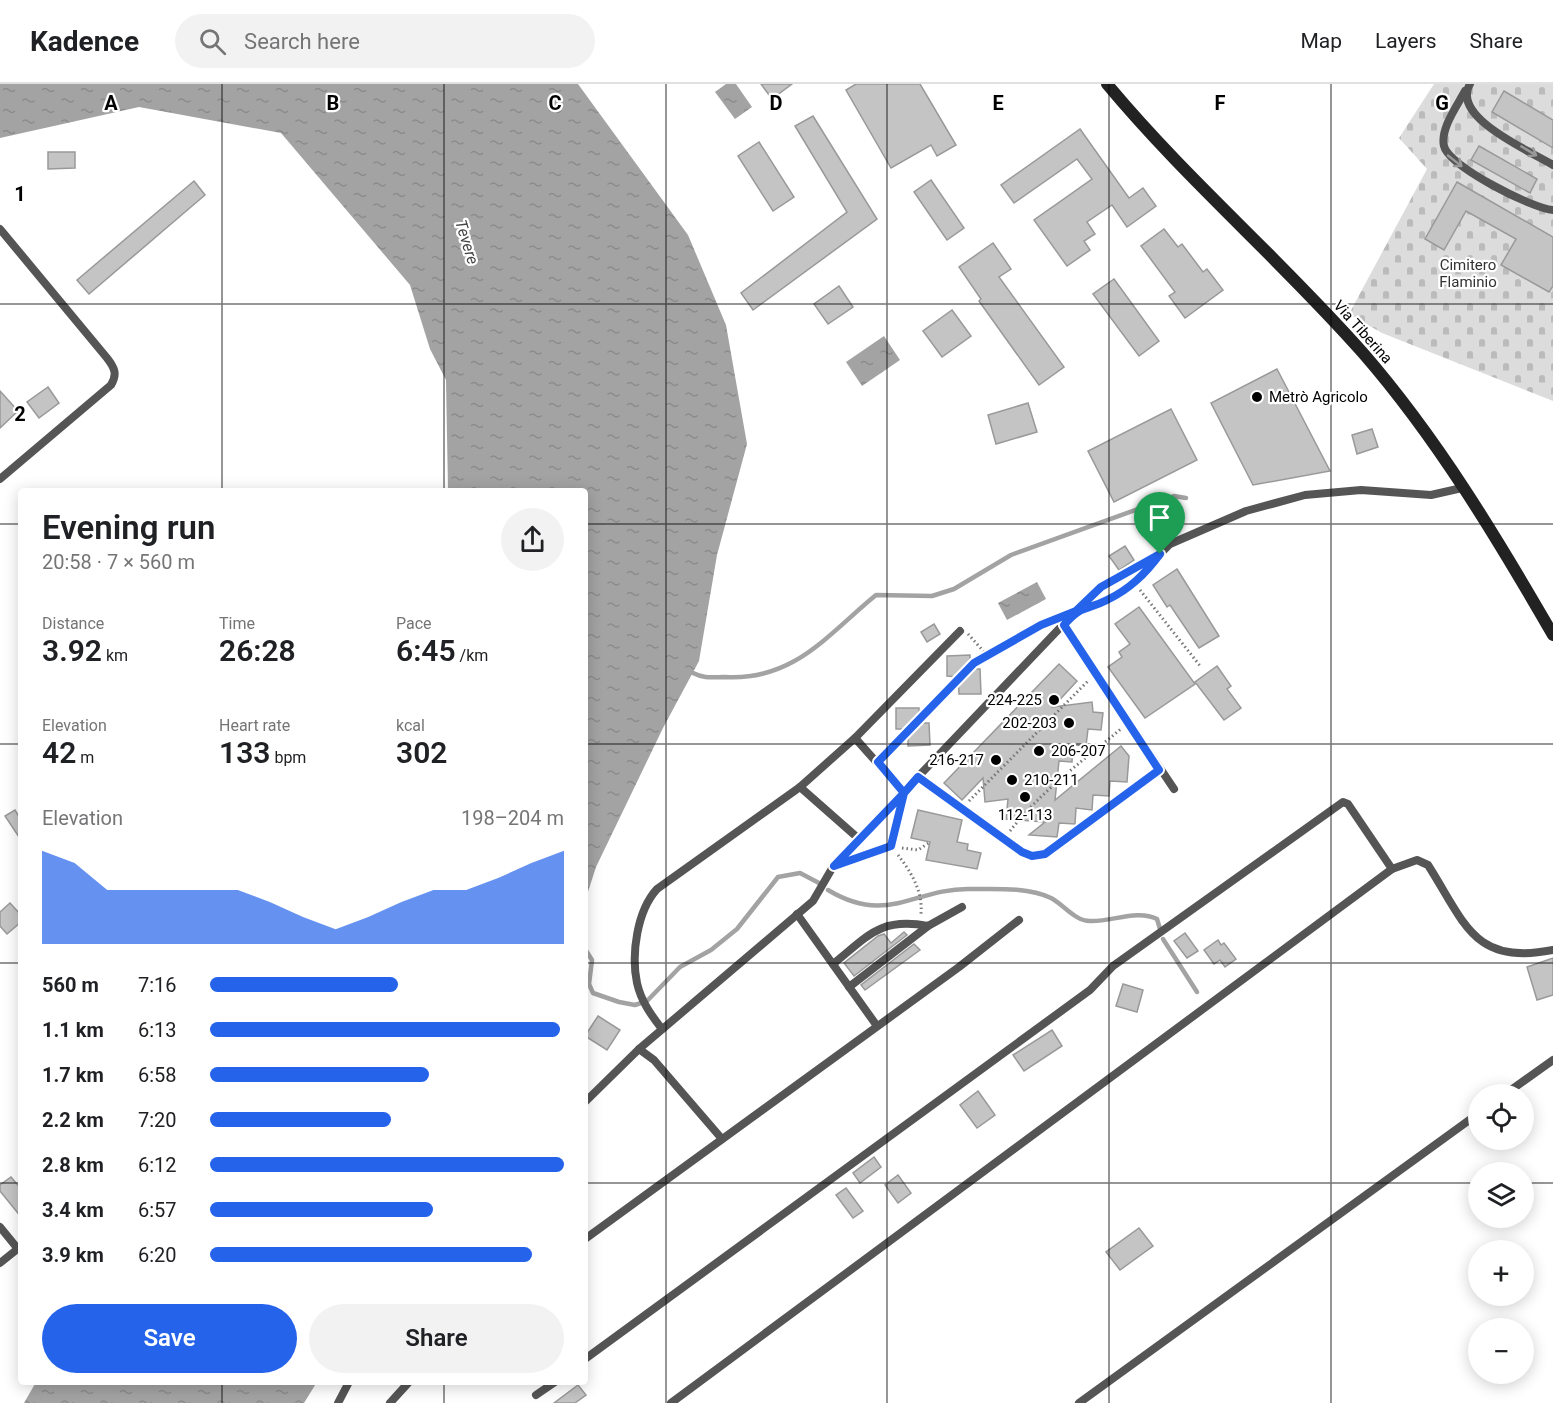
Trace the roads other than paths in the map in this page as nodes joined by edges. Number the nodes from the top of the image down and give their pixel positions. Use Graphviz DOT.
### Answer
graph roads {
  1 [pos="1107,84"];
  2 [pos="1468,88"];
  3 [pos="1553,165"];
  4 [pos="1553,210"];
  5 [pos="0,229"];
  6 [pos="0,479"];
  7 [pos="1462,488"];
  8 [pos="1160,554"];
  9 [pos="1076,611"];
  10 [pos="1064,625"];
  11 [pos="960,631"];
  12 [pos="1553,635"];
  13 [pos="855,738"];
  14 [pos="1159,770"];
  15 [pos="918,777"];
  16 [pos="800,787"];
  17 [pos="1174,789"];
  18 [pos="904,793"];
  19 [pos="859,839"];
  20 [pos="834,866"];
  21 [pos="1392,869"];
  22 [pos="962,907"];
  23 [pos="797,914"];
  24 [pos="1019,920"];
  25 [pos="928,926"];
  26 [pos="1553,950"];
  27 [pos="833,964"];
  28 [pos="849,987"];
  29 [pos="877,1026"];
  30 [pos="662,1029"];
  31 [pos="639,1049"];
  32 [pos="1553,1060"];
  33 [pos="1519,1084"];
  34 [pos="588,1099"];
  35 [pos="1468,1121"];
  36 [pos="722,1139"];
  37 [pos="0,1227"];
  38 [pos="588,1237"];
  39 [pos="18,1247"];
  40 [pos="18,1249"];
  41 [pos="0,1263"];
  42 [pos="588,1357"];
  43 [pos="347,1385"];
  44 [pos="406,1385"];
  45 [pos="551,1385"];
  46 [pos="536,1395"];
  47 [pos="338,1403"];
  48 [pos="390,1403"];
  49 [pos="671,1403"];
  50 [pos="1079,1403"];
  1 -- 7 [label="main road, Via Tiberina"];
  2 -- 3 [label="lane, one-way"];
  2 -- 4 [label="lane, one-way"];
  5 -- 6 [label="lane"];
  7 -- 8 [label="lane"];
  7 -- 12 [label="main road, Via Tiberina"];
  8 -- 9 [label="lane"];
  8 -- 9 [label="lane"];
  9 -- 10 [label="lane"];
  10 -- 14 [label="lane"];
  10 -- 15 [label="lane"];
  11 -- 13 [label="lane"];
  13 -- 16 [label="lane"];
  13 -- 18 [label="lane"];
  14 -- 15 [label="lane"];
  14 -- 17 [label="lane"];
  15 -- 18 [label="lane"];
  16 -- 19 [label="lane"];
  16 -- 30 [label="lane"];
  18 -- 19 [label="lane"];
  18 -- 20 [label="lane"];
  19 -- 20 [label="lane"];
  20 -- 23 [label="lane"];
  21 -- 26 [label="lane"];
  21 -- 42 [label="lane"];
  21 -- 49 [label="lane"];
  22 -- 25 [label="lane"];
  23 -- 27 [label="lane"];
  23 -- 30 [label="lane"];
  24 -- 29 [label="lane"];
  25 -- 27 [label="lane"];
  25 -- 28 [label="lane"];
  27 -- 28 [label="lane"];
  28 -- 29 [label="lane"];
  29 -- 36 [label="lane"];
  30 -- 31 [label="lane"];
  31 -- 34 [label="lane"];
  31 -- 36 [label="lane"];
  32 -- 33 [label="lane"];
  35 -- 50 [label="lane"];
  36 -- 38 [label="lane"];
  37 -- 39 [label="lane"];
  40 -- 41 [label="lane"];
  43 -- 47 [label="lane"];
  44 -- 48 [label="lane"];
  45 -- 46 [label="lane"];
}
